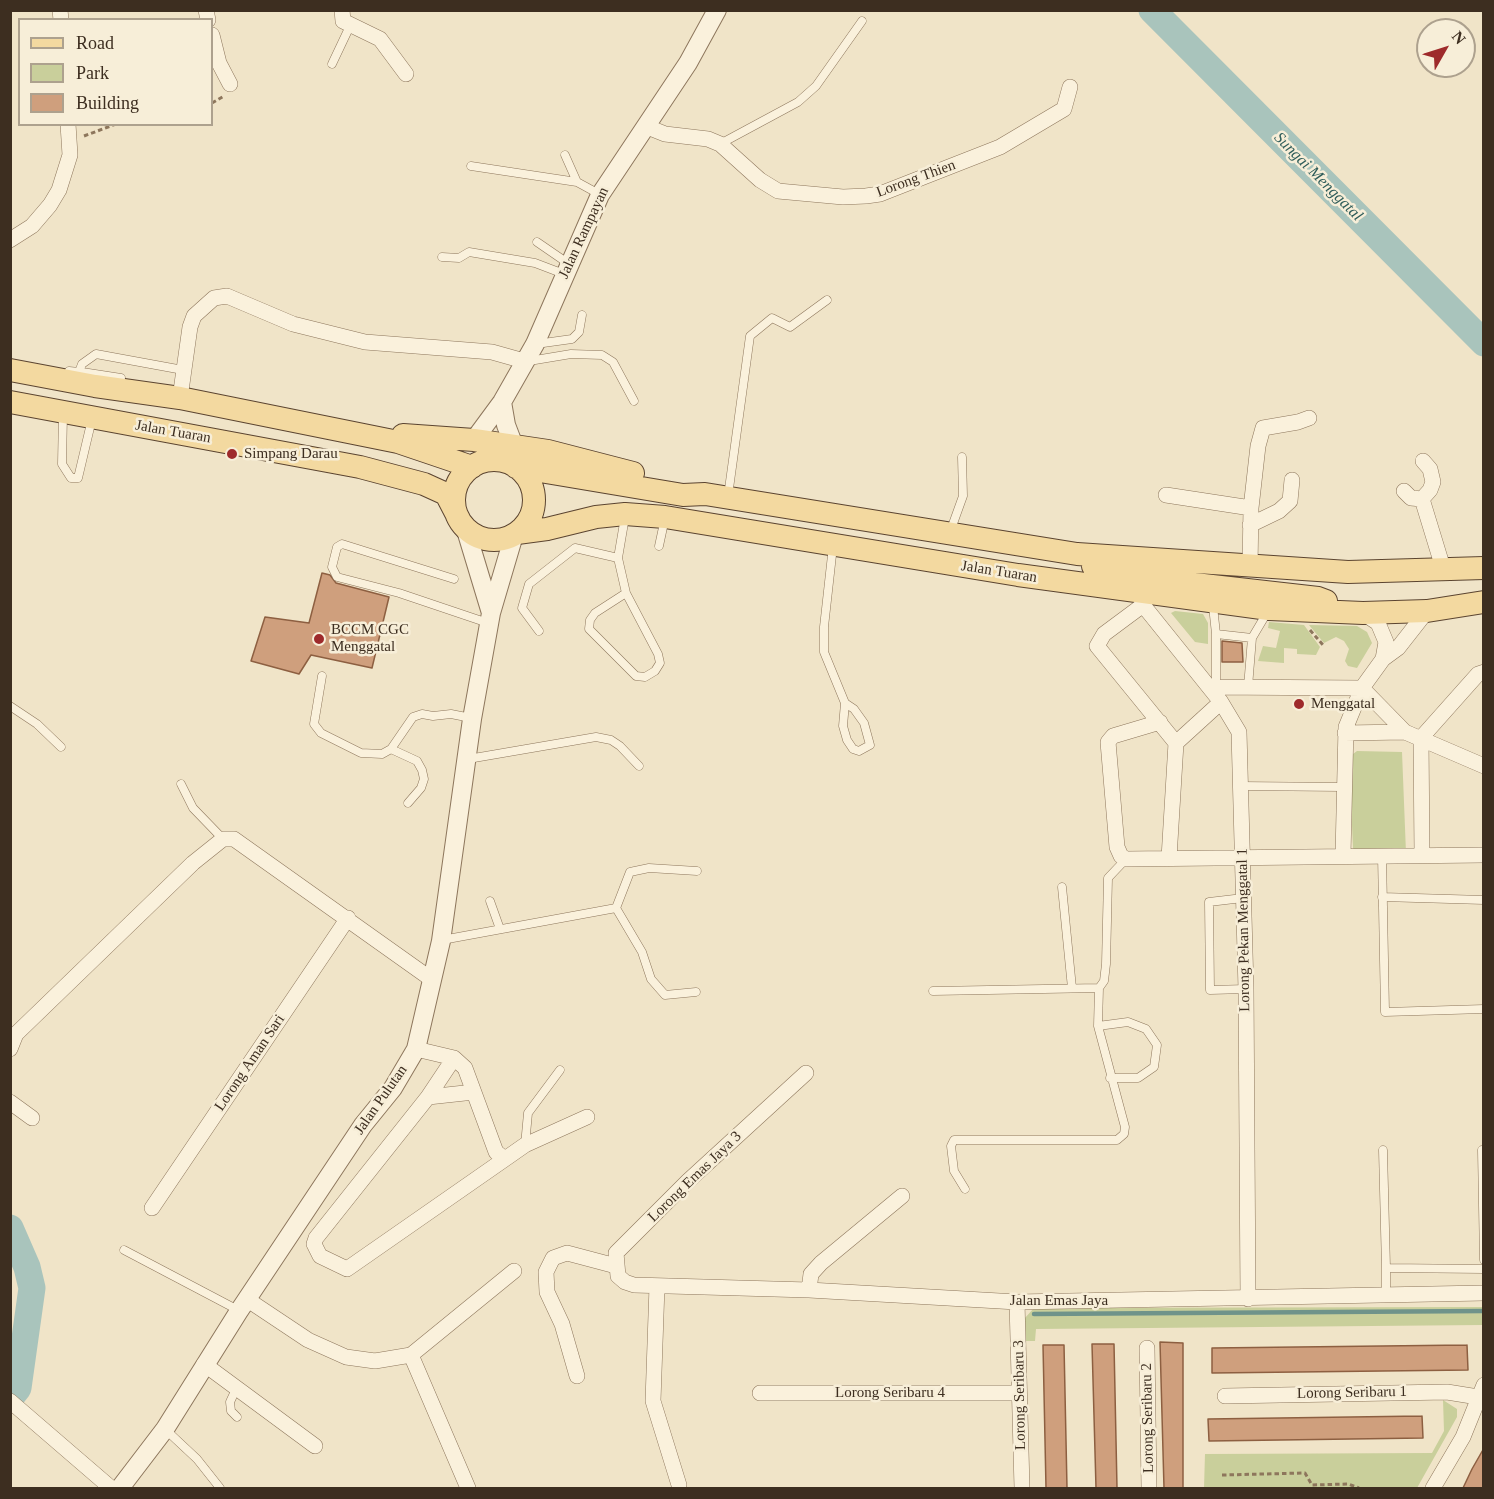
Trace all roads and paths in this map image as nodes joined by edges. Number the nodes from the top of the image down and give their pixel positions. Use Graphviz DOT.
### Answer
graph roads {
  1 [pos="342,10"];
  2 [pos="717,10"];
  3 [pos="862,21"];
  4 [pos="350,26"];
  5 [pos="213,39"];
  6 [pos="332,64"];
  7 [pos="406,74"];
  8 [pos="230,84"];
  9 [pos="1070,87"];
  10 [pos="68,126"];
  11 [pos="110,126"];
  12 [pos="645,126"];
  13 [pos="69,140"];
  14 [pos="720,144"];
  15 [pos="565,155"];
  16 [pos="471,166"];
  17 [pos="577,183"];
  18 [pos="600,195"];
  19 [pos="10,240"];
  20 [pos="537,242"];
  21 [pos="442,257"];
  22 [pos="566,269"];
  23 [pos="827,300"];
  24 [pos="582,315"];
  25 [pos="535,344"];
  26 [pos="524,361"];
  27 [pos="183,370"];
  28 [pos="20,372"];
  29 [pos="79,372"];
  30 [pos="136,381"];
  31 [pos="177,391"];
  32 [pos="634,401"];
  33 [pos="10,402"];
  34 [pos="502,402"];
  35 [pos="63,412"];
  36 [pos="92,418"];
  37 [pos="1310,418"];
  38 [pos="372,437"];
  39 [pos="474,440"];
  40 [pos="515,456"];
  41 [pos="962,457"];
  42 [pos="1423,461"];
  43 [pos="472,467"];
  44 [pos="1292,480"];
  45 [pos="1404,491"];
  46 [pos="1166,495"];
  47 [pos="728,498"];
  48 [pos="1422,499"];
  49 [pos="1251,508"];
  50 [pos="625,514"];
  51 [pos="665,517"];
  52 [pos="462,523"];
  53 [pos="1250,525"];
  54 [pos="515,534"];
  55 [pos="949,534"];
  56 [pos="833,544"];
  57 [pos="659,546"];
  58 [pos="1077,554"];
  59 [pos="618,558"];
  60 [pos="1250,567"];
  61 [pos="1484,568"];
  62 [pos="1444,571"];
  63 [pos="1018,575"];
  64 [pos="454,579"];
  65 [pos="626,593"];
  66 [pos="1142,599"];
  67 [pos="1484,602"];
  68 [pos="1212,603"];
  69 [pos="1269,609"];
  70 [pos="1428,611"];
  71 [pos="1363,613"];
  72 [pos="490,618"];
  73 [pos="1304,621"];
  74 [pos="539,631"];
  75 [pos="1216,634"];
  76 [pos="1252,638"];
  77 [pos="1323,645"];
  78 [pos="1383,659"];
  79 [pos="1484,672"];
  80 [pos="322,676"];
  81 [pos="1212,687"];
  82 [pos="1248,687"];
  83 [pos="1362,688"];
  84 [pos="1221,702"];
  85 [pos="844,703"];
  86 [pos="10,706"];
  87 [pos="472,719"];
  88 [pos="1160,722"];
  89 [pos="1405,732"];
  90 [pos="1345,733"];
  91 [pos="1421,738"];
  92 [pos="1176,743"];
  93 [pos="61,747"];
  94 [pos="391,749"];
  95 [pos="468,759"];
  96 [pos="639,766"];
  97 [pos="1484,766"];
  98 [pos="181,784"];
  99 [pos="1240,786"];
  100 [pos="1342,787"];
  101 [pos="408,803"];
  102 [pos="223,839"];
  103 [pos="1342,855"];
  104 [pos="1382,855"];
  105 [pos="1422,855"];
  106 [pos="1484,855"];
  107 [pos="1242,856"];
  108 [pos="1169,858"];
  109 [pos="1126,859"];
  110 [pos="697,871"];
  111 [pos="1062,887"];
  112 [pos="1382,897"];
  113 [pos="1243,898"];
  114 [pos="1484,900"];
  115 [pos="490,901"];
  116 [pos="616,908"];
  117 [pos="348,918"];
  118 [pos="501,929"];
  119 [pos="441,941"];
  120 [pos="431,979"];
  121 [pos="1072,988"];
  122 [pos="1099,988"];
  123 [pos="1246,989"];
  124 [pos="933,991"];
  125 [pos="696,992"];
  126 [pos="1484,1009"];
  127 [pos="1098,1026"];
  128 [pos="416,1048"];
  129 [pos="10,1049"];
  130 [pos="454,1058"];
  131 [pos="560,1070"];
  132 [pos="806,1073"];
  133 [pos="1110,1078"];
  134 [pos="474,1092"];
  135 [pos="428,1097"];
  136 [pos="10,1102"];
  137 [pos="587,1117"];
  138 [pos="32,1118"];
  139 [pos="525,1145"];
  140 [pos="1383,1150"];
  141 [pos="1482,1150"];
  142 [pos="505,1159"];
  143 [pos="965,1189"];
  144 [pos="902,1196"];
  145 [pos="152,1208"];
  146 [pos="124,1250"];
  147 [pos="1484,1260"];
  148 [pos="616,1266"];
  149 [pos="1386,1268"];
  150 [pos="1484,1269"];
  151 [pos="514,1271"];
  152 [pos="1484,1281"];
  153 [pos="657,1286"];
  154 [pos="809,1290"];
  155 [pos="1483,1293"];
  156 [pos="1386,1294"];
  157 [pos="1248,1299"];
  158 [pos="1017,1302"];
  159 [pos="243,1305"];
  160 [pos="1147,1348"];
  161 [pos="411,1355"];
  162 [pos="204,1364"];
  163 [pos="577,1376"];
  164 [pos="237,1388"];
  165 [pos="1481,1391"];
  166 [pos="760,1393"];
  167 [pos="1019,1393"];
  168 [pos="1225,1396"];
  169 [pos="10,1401"];
  170 [pos="237,1418"];
  171 [pos="165,1429"];
  172 [pos="315,1446"];
  173 [pos="1222,1475"];
  174 [pos="679,1485"];
  175 [pos="111,1488"];
  176 [pos="120,1488"];
  177 [pos="220,1488"];
  178 [pos="468,1488"];
  179 [pos="1022,1488"];
  180 [pos="1149,1488"];
  181 [pos="1359,1488"];
  182 [pos="1433,1488"];
  1 -- 4 [label="street"];
  2 -- 12 [label="street, Jalan Rampayan"];
  3 -- 14 [label="lane"];
  4 -- 6 [label="lane"];
  4 -- 7 [label="street"];
  5 -- 8 [label="street"];
  9 -- 14 [label="street, Lorong Thien"];
  10 -- 13 [label="street"];
  11 -- 13 [label="path"];
  12 -- 14 [label="street, Lorong Thien"];
  12 -- 18 [label="street, Jalan Rampayan"];
  13 -- 19 [label="street"];
  15 -- 17 [label="lane"];
  16 -- 17 [label="lane"];
  17 -- 18 [label="lane"];
  18 -- 22 [label="street, Jalan Rampayan"];
  20 -- 22 [label="lane"];
  21 -- 22 [label="lane"];
  22 -- 25 [label="street, Jalan Rampayan"];
  23 -- 47 [label="lane"];
  24 -- 25 [label="lane"];
  25 -- 26 [label="street, Jalan Rampayan"];
  26 -- 27 [label="street"];
  26 -- 32 [label="lane"];
  26 -- 34 [label="street, Jalan Rampayan"];
  27 -- 29 [label="lane"];
  27 -- 31 [label="street"];
  28 -- 29 [label="lane"];
  28 -- 31 [label="main road"];
  29 -- 30 [label="lane"];
  31 -- 38 [label="main road"];
  33 -- 35 [label="main road, Jalan Tuaran"];
  34 -- 39 [label="street, Jalan Rampayan"];
  34 -- 40 [label="street"];
  35 -- 36 [label="main road, Jalan Tuaran"];
  35 -- 36 [label="lane"];
  36 -- 52 [label="main road, Jalan Tuaran"];
  37 -- 49 [label="street"];
  38 -- 39 [label="main road"];
  38 -- 43 [label="main road"];
  39 -- 40 [label="main road"];
  40 -- 43 [label="main road"];
  40 -- 47 [label="main road, Jalan Tuaran"];
  40 -- 54 [label="main road"];
  41 -- 55 [label="lane"];
  42 -- 48 [label="street"];
  43 -- 52 [label="main road"];
  44 -- 53 [label="street"];
  45 -- 48 [label="street"];
  46 -- 49 [label="street"];
  47 -- 55 [label="main road, Jalan Tuaran"];
  47 -- 63 [label="main road"];
  48 -- 62 [label="street"];
  49 -- 53 [label="street"];
  50 -- 51 [label="main road, Jalan Tuaran"];
  50 -- 54 [label="main road, Jalan Tuaran"];
  50 -- 59 [label="lane"];
  51 -- 56 [label="main road, Jalan Tuaran"];
  51 -- 57 [label="lane"];
  52 -- 54 [label="main road"];
  52 -- 72 [label="street, Jalan Pulutan"];
  53 -- 60 [label="street"];
  54 -- 72 [label="street, Jalan Pulutan"];
  55 -- 58 [label="main road, Jalan Tuaran"];
  56 -- 63 [label="main road, Jalan Tuaran"];
  56 -- 85 [label="lane"];
  58 -- 60 [label="main road, Jalan Tuaran"];
  58 -- 71 [label="main road"];
  59 -- 65 [label="lane"];
  59 -- 74 [label="lane"];
  60 -- 62 [label="main road, Jalan Tuaran"];
  61 -- 62 [label="main road, Jalan Tuaran"];
  63 -- 66 [label="main road, Jalan Tuaran"];
  64 -- 72 [label="lane"];
  65 -- 65 [label="lane"];
  66 -- 68 [label="main road, Jalan Tuaran"];
  66 -- 81 [label="street, Lorong Pekan Menggatal 1"];
  66 -- 88 [label="street"];
  67 -- 70 [label="main road, Jalan Tuaran"];
  68 -- 69 [label="main road, Jalan Tuaran"];
  68 -- 75 [label="lane"];
  69 -- 71 [label="main road, Jalan Tuaran"];
  69 -- 76 [label="lane"];
  70 -- 71 [label="main road, Jalan Tuaran"];
  70 -- 78 [label="street"];
  71 -- 78 [label="street"];
  72 -- 87 [label="street, Jalan Pulutan"];
  73 -- 77 [label="path"];
  75 -- 76 [label="lane"];
  75 -- 81 [label="lane"];
  76 -- 82 [label="lane"];
  78 -- 83 [label="street"];
  79 -- 91 [label="street"];
  80 -- 94 [label="lane"];
  81 -- 82 [label="street"];
  81 -- 84 [label="street, Lorong Pekan Menggatal 1"];
  82 -- 83 [label="street"];
  83 -- 89 [label="street"];
  83 -- 90 [label="street"];
  84 -- 92 [label="street"];
  84 -- 99 [label="street, Lorong Pekan Menggatal 1"];
  85 -- 85 [label="lane"];
  86 -- 93 [label="lane"];
  87 -- 94 [label="lane"];
  87 -- 95 [label="street, Jalan Pulutan"];
  88 -- 92 [label="street"];
  88 -- 109 [label="street"];
  89 -- 90 [label="street"];
  89 -- 91 [label="street"];
  90 -- 100 [label="street"];
  91 -- 97 [label="street"];
  91 -- 105 [label="street"];
  92 -- 108 [label="street"];
  94 -- 101 [label="lane"];
  95 -- 96 [label="lane"];
  95 -- 119 [label="street, Jalan Pulutan"];
  98 -- 102 [label="lane"];
  99 -- 100 [label="lane"];
  99 -- 107 [label="street, Lorong Pekan Menggatal 1"];
  100 -- 103 [label="street"];
  102 -- 117 [label="street"];
  102 -- 129 [label="street"];
  103 -- 104 [label="street"];
  103 -- 107 [label="street"];
  104 -- 105 [label="street"];
  104 -- 112 [label="lane"];
  105 -- 106 [label="street"];
  107 -- 108 [label="street"];
  107 -- 113 [label="street, Lorong Pekan Menggatal 1"];
  108 -- 109 [label="street"];
  109 -- 122 [label="lane"];
  110 -- 116 [label="lane"];
  111 -- 121 [label="lane"];
  112 -- 114 [label="lane"];
  112 -- 126 [label="lane"];
  113 -- 123 [label="street, Lorong Pekan Menggatal 1"];
  113 -- 123 [label="lane"];
  115 -- 118 [label="lane"];
  116 -- 118 [label="lane"];
  116 -- 125 [label="lane"];
  117 -- 120 [label="street"];
  117 -- 145 [label="street, Lorong Aman Sari"];
  118 -- 119 [label="lane"];
  119 -- 120 [label="street, Jalan Pulutan"];
  120 -- 128 [label="street, Jalan Pulutan"];
  121 -- 122 [label="lane"];
  121 -- 124 [label="lane"];
  122 -- 127 [label="lane"];
  123 -- 157 [label="street, Lorong Pekan Menggatal 1"];
  127 -- 133 [label="lane"];
  127 -- 133 [label="lane"];
  128 -- 130 [label="street"];
  128 -- 159 [label="street, Jalan Pulutan"];
  130 -- 134 [label="street"];
  130 -- 135 [label="street"];
  131 -- 139 [label="lane"];
  132 -- 148 [label="street, Lorong Emas Jaya 3"];
  133 -- 143 [label="lane"];
  134 -- 135 [label="street"];
  134 -- 142 [label="street"];
  135 -- 142 [label="street"];
  136 -- 138 [label="street"];
  137 -- 139 [label="street"];
  139 -- 142 [label="street"];
  140 -- 149 [label="lane"];
  141 -- 147 [label="lane"];
  144 -- 154 [label="street"];
  146 -- 159 [label="lane"];
  148 -- 153 [label="street, Jalan Emas Jaya"];
  148 -- 163 [label="street"];
  149 -- 150 [label="lane"];
  149 -- 156 [label="lane"];
  151 -- 161 [label="street"];
  152 -- 155 [label="lane"];
  153 -- 154 [label="street, Jalan Emas Jaya"];
  153 -- 174 [label="street"];
  154 -- 158 [label="street, Jalan Emas Jaya"];
  155 -- 156 [label="street, Jalan Emas Jaya"];
  156 -- 157 [label="street, Jalan Emas Jaya"];
  157 -- 158 [label="street, Jalan Emas Jaya"];
  158 -- 167 [label="street, Lorong Seribaru 3"];
  159 -- 161 [label="street"];
  159 -- 162 [label="street, Jalan Pulutan"];
  160 -- 180 [label="street, Lorong Seribaru 2"];
  161 -- 178 [label="street"];
  162 -- 164 [label="street"];
  162 -- 171 [label="street, Jalan Pulutan"];
  164 -- 170 [label="lane"];
  164 -- 172 [label="street"];
  165 -- 168 [label="street, Lorong Seribaru 1"];
  165 -- 182 [label="street"];
  166 -- 167 [label="street, Lorong Seribaru 4"];
  167 -- 179 [label="street, Lorong Seribaru 3"];
  169 -- 175 [label="street"];
  171 -- 176 [label="street, Jalan Pulutan"];
  171 -- 177 [label="lane"];
  173 -- 181 [label="path"];
}
